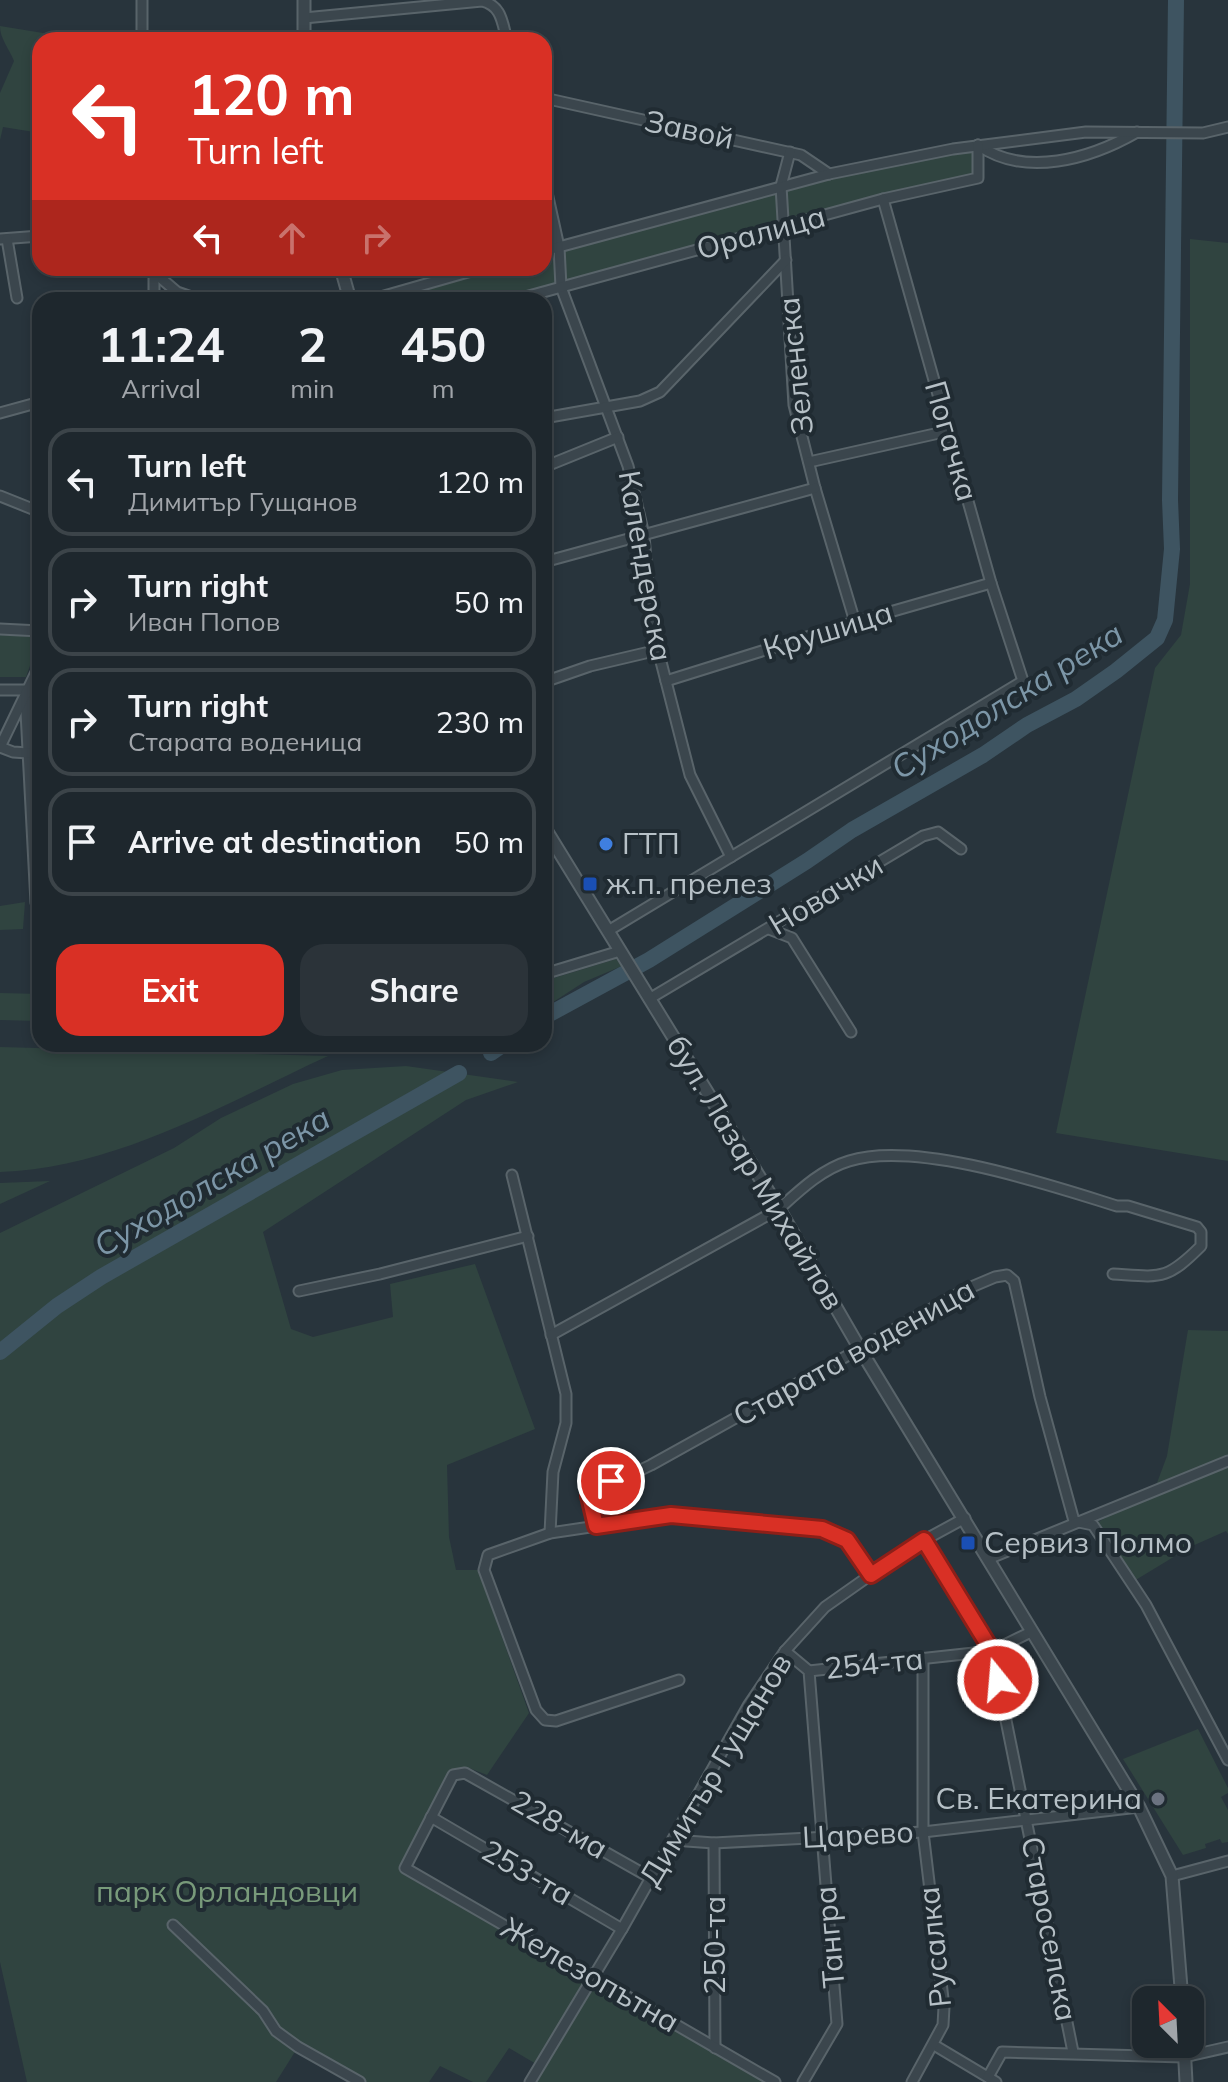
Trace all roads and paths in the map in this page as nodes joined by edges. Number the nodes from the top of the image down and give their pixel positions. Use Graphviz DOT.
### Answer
graph roads {
  1 [pos="142,0"];
  2 [pos="304,0"];
  3 [pos="405,5"];
  4 [pos="304,18"];
  5 [pos="142,32"];
  6 [pos="304,32"];
  7 [pos="505,32"];
  8 [pos="552,100"];
  9 [pos="1228,127"];
  10 [pos="1139,130"];
  11 [pos="978,145"];
  12 [pos="790,152"];
  13 [pos="829,174"];
  14 [pos="781,186"];
  15 [pos="883,199"];
  16 [pos="552,215"];
  17 [pos="785,227"];
  18 [pos="32,237"];
  19 [pos="4,239"];
  20 [pos="559,247"];
  21 [pos="552,249"];
  22 [pos="786,260"];
  23 [pos="157,276"];
  24 [pos="454,276"];
  25 [pos="561,287"];
  26 [pos="177,292"];
  27 [pos="398,292"];
  28 [pos="543,292"];
  29 [pos="17,298"];
  30 [pos="32,404"];
  31 [pos="606,407"];
  32 [pos="0,413"];
  33 [pos="552,417"];
  34 [pos="948,431"];
  35 [pos="618,437"];
  36 [pos="809,462"];
  37 [pos="552,464"];
  38 [pos="815,488"];
  39 [pos="0,496"];
  40 [pos="32,509"];
  41 [pos="644,535"];
  42 [pos="552,560"];
  43 [pos="991,583"];
  44 [pos="855,622"];
  45 [pos="0,629"];
  46 [pos="32,631"];
  47 [pos="658,650"];
  48 [pos="552,679"];
  49 [pos="666,681"];
  50 [pos="0,690"];
  51 [pos="32,690"];
  52 [pos="32,693"];
  53 [pos="32,696"];
  54 [pos="0,747"];
  55 [pos="28,753"];
  56 [pos="32,813"];
  57 [pos="552,840"];
  58 [pos="961,849"];
  59 [pos="731,857"];
  60 [pos="769,929"];
  61 [pos="608,931"];
  62 [pos="622,953"];
  63 [pos="552,972"];
  64 [pos="649,999"];
  65 [pos="851,1032"];
  66 [pos="512,1175"];
  67 [pos="779,1209"];
  68 [pos="528,1236"];
  69 [pos="1113,1274"];
  70 [pos="299,1291"];
  71 [pos="551,1335"];
  72 [pos="860,1349"];
  73 [pos="1228,1461"];
  74 [pos="965,1518"];
  75 [pos="1074,1521"];
  76 [pos="596,1526"];
  77 [pos="550,1533"];
  78 [pos="924,1540"];
  79 [pos="988,1559"];
  80 [pos="871,1575"];
  81 [pos="1031,1632"];
  82 [pos="785,1651"];
  83 [pos="992,1651"];
  84 [pos="923,1660"];
  85 [pos="809,1671"];
  86 [pos="679,1680"];
  87 [pos="1228,1760"];
  88 [pos="1139,1807"];
  89 [pos="431,1817"];
  90 [pos="1028,1821"];
  91 [pos="923,1832"];
  92 [pos="822,1837"];
  93 [pos="673,1840"];
  94 [pos="714,1843"];
  95 [pos="1228,1861"];
  96 [pos="1172,1876"];
  97 [pos="651,1878"];
  98 [pos="173,1925"];
  99 [pos="622,1929"];
  100 [pos="594,1978"];
  101 [pos="1181,1986"];
  102 [pos="934,2045"];
  103 [pos="1228,2047"];
  104 [pos="715,2048"];
  105 [pos="1204,2049"];
  106 [pos="1132,2051"];
  107 [pos="1073,2052"];
  108 [pos="1184,2058"];
  109 [pos="992,2080"];
  110 [pos="360,2082"];
  111 [pos="530,2082"];
  112 [pos="775,2082"];
  113 [pos="803,2082"];
  114 [pos="912,2082"];
  115 [pos="1186,2082"];
  1 -- 5 [label="street"];
  2 -- 4 [label="street"];
  3 -- 4 [label="street"];
  3 -- 7 [label="street"];
  4 -- 6 [label="street"];
  8 -- 12 [label="street, Завой"];
  9 -- 10 [label="street, Оралица"];
  10 -- 11 [label="street, Оралица"];
  10 -- 11 [label="street"];
  11 -- 13 [label="street, Оралица"];
  11 -- 15 [label="street, Оралица"];
  12 -- 13 [label="street, Завой"];
  12 -- 14 [label="street, Зеленска"];
  13 -- 14 [label="street, Оралица"];
  14 -- 17 [label="street, Зеленска"];
  14 -- 20 [label="street, Оралица"];
  15 -- 17 [label="street, Оралица"];
  15 -- 34 [label="street, Погачка"];
  16 -- 20 [label="street, Календерска"];
  17 -- 22 [label="street, Зеленска"];
  17 -- 25 [label="street, Оралица"];
  18 -- 19 [label="street"];
  19 -- 29 [label="street"];
  20 -- 21 [label="street, Оралица"];
  20 -- 25 [label="street, Календерска"];
  22 -- 31 [label="street"];
  22 -- 36 [label="street, Зеленска"];
  23 -- 26 [label="street"];
  24 -- 27 [label="street"];
  25 -- 28 [label="street, Оралица"];
  25 -- 31 [label="street, Календерска"];
  30 -- 32 [label="street"];
  31 -- 33 [label="street"];
  31 -- 35 [label="street, Календерска"];
  34 -- 36 [label="street"];
  34 -- 43 [label="street, Погачка"];
  35 -- 37 [label="street"];
  35 -- 41 [label="street, Календерска"];
  36 -- 38 [label="street, Зеленска"];
  38 -- 41 [label="street"];
  38 -- 44 [label="street, Зеленска"];
  39 -- 40 [label="street"];
  41 -- 42 [label="street"];
  41 -- 47 [label="street, Календерска"];
  43 -- 44 [label="street, Крушица"];
  43 -- 59 [label="street, Погачка"];
  44 -- 49 [label="street, Крушица"];
  45 -- 46 [label="street"];
  47 -- 48 [label="street"];
  47 -- 49 [label="street, Календерска"];
  49 -- 59 [label="street, Календерска"];
  50 -- 51 [label="street"];
  52 -- 54 [label="street"];
  53 -- 55 [label="street"];
  54 -- 55 [label="street"];
  55 -- 56 [label="street"];
  57 -- 61 [label="street, бул. Лазар Михайлов"];
  58 -- 60 [label="street, Новачки"];
  59 -- 61 [label="street"];
  60 -- 64 [label="street, Новачки"];
  60 -- 65 [label="street"];
  61 -- 62 [label="street, бул. Лазар Михайлов"];
  62 -- 63 [label="street"];
  62 -- 64 [label="street, бул. Лазар Михайлов"];
  64 -- 67 [label="street, бул. Лазар Михайлов"];
  66 -- 68 [label="street"];
  67 -- 69 [label="street"];
  67 -- 71 [label="street"];
  67 -- 72 [label="street, бул. Лазар Михайлов"];
  68 -- 70 [label="street"];
  68 -- 71 [label="street"];
  71 -- 77 [label="street"];
  72 -- 74 [label="street, бул. Лазар Михайлов"];
  72 -- 75 [label="street, Старата воденица"];
  72 -- 76 [label="street, Старата воденица"];
  73 -- 75 [label="street"];
  74 -- 78 [label="street, Димитър Гущанов"];
  74 -- 79 [label="street, бул. Лазар Михайлов"];
  75 -- 79 [label="street"];
  75 -- 87 [label="street"];
  76 -- 77 [label="street"];
  76 -- 80 [label="street"];
  77 -- 86 [label="street"];
  78 -- 80 [label="street, Димитър Гущанов"];
  78 -- 83 [label="street, Староселска"];
  79 -- 81 [label="street, бул. Лазар Михайлов"];
  80 -- 82 [label="street, Димитър Гущанов"];
  81 -- 83 [label="street, 254-та"];
  81 -- 88 [label="street, бул. Лазар Михайлов"];
  82 -- 85 [label="street"];
  82 -- 93 [label="street, Димитър Гущанов"];
  83 -- 84 [label="street, 254-та"];
  83 -- 90 [label="street, Староселска"];
  84 -- 85 [label="street, 254-та"];
  84 -- 91 [label="street, Русалка"];
  85 -- 92 [label="street, Тангра"];
  88 -- 90 [label="street, Царево"];
  88 -- 96 [label="street, бул. Лазар Михайлов"];
  89 -- 97 [label="street, 228-ма"];
  89 -- 99 [label="street, 253-та"];
  89 -- 100 [label="street, Железопътна"];
  90 -- 91 [label="street, Царево"];
  90 -- 107 [label="street, Староселска"];
  91 -- 92 [label="street, Царево"];
  91 -- 102 [label="street, Русалка"];
  92 -- 94 [label="street, Царево"];
  92 -- 113 [label="street, Тангра"];
  93 -- 94 [label="street, Царево"];
  93 -- 97 [label="street, Димитър Гущанов"];
  94 -- 104 [label="street, 250-та"];
  95 -- 96 [label="street"];
  96 -- 101 [label="street"];
  97 -- 99 [label="street, Димитър Гущанов"];
  98 -- 110 [label="street"];
  99 -- 100 [label="street, Димитър Гущанов"];
  100 -- 104 [label="street, Железопътна"];
  100 -- 111 [label="street, Димитър Гущанов"];
  102 -- 109 [label="street"];
  102 -- 114 [label="street, Русалка"];
  103 -- 105 [label="street"];
  104 -- 112 [label="street, Железопътна"];
  106 -- 107 [label="street"];
  107 -- 109 [label="street"];
  108 -- 115 [label="street"];
}
